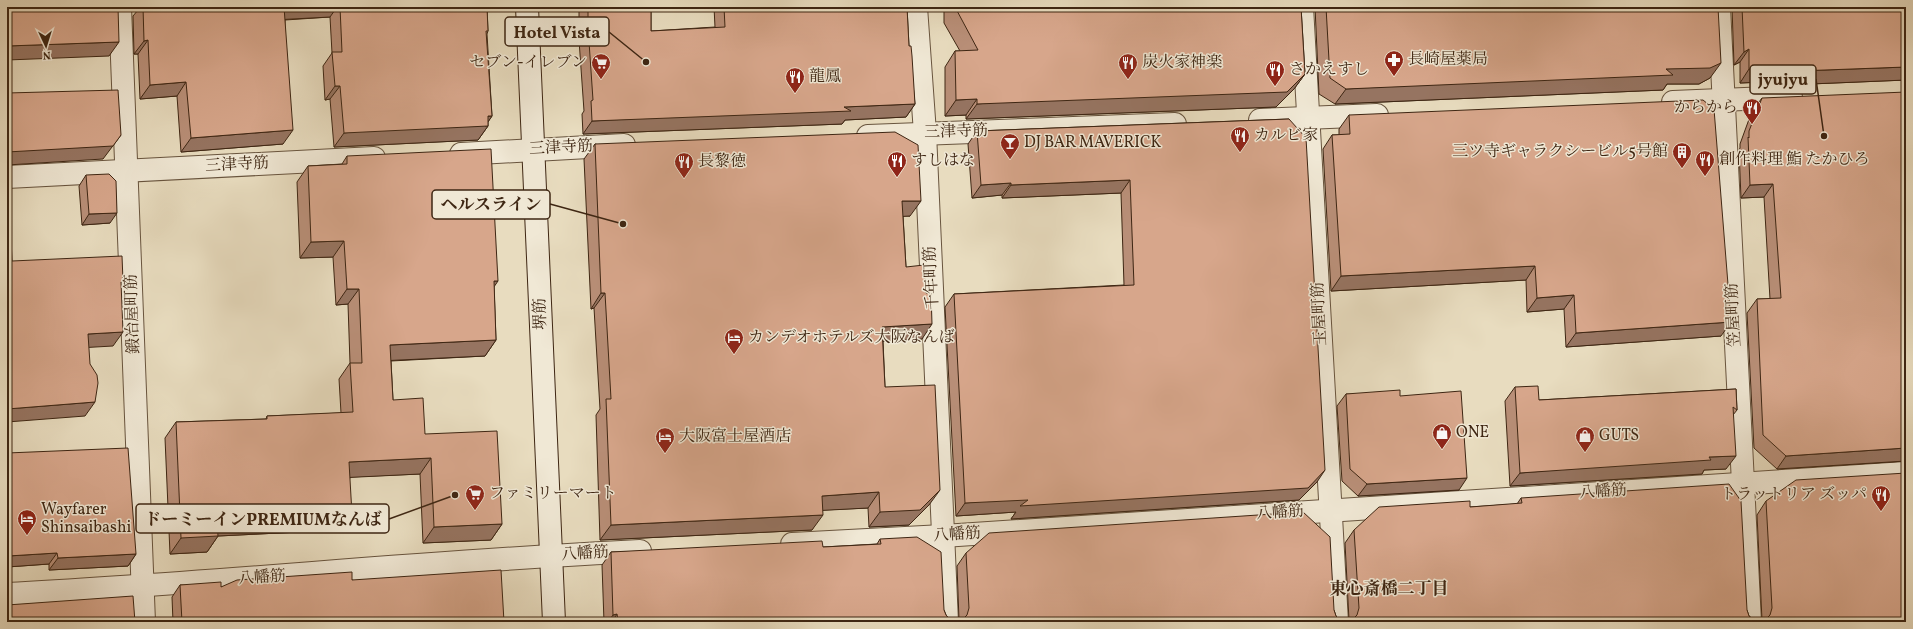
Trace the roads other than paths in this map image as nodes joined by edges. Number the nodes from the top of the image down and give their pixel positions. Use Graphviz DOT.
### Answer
graph roads {
  1 [pos="120,7"];
  2 [pos="527,7"];
  3 [pos="916,7"];
  4 [pos="1302,7"];
  5 [pos="1719,7"];
  6 [pos="1811,96"];
  7 [pos="1724,100"];
  8 [pos="1652,103"];
  9 [pos="1397,114"];
  10 [pos="1309,118"];
  11 [pos="1238,121"];
  12 [pos="1191,123"];
  13 [pos="925,133"];
  14 [pos="846,136"];
  15 [pos="648,144"];
  16 [pos="534,150"];
  17 [pos="439,155"];
  18 [pos="391,157"];
  19 [pos="128,171"];
  20 [pos="7,177"];
  21 [pos="1906,473"];
  22 [pos="1742,483"];
  23 [pos="1331,510"];
  24 [pos="943,536"];
  25 [pos="776,544"];
  26 [pos="656,550"];
  27 [pos="551,557"];
  28 [pos="143,587"];
  29 [pos="7,594"];
  30 [pos="144,622"];
  31 [pos="554,622"];
  32 [pos="947,622"];
  33 [pos="1338,622"];
  34 [pos="1750,622"];
  1 -- 19 [label="street, 鍛冶屋町筋"];
  2 -- 16 [label="street, 堺筋"];
  3 -- 13 [label="street, 千年町筋"];
  4 -- 10 [label="street, 玉屋町筋"];
  5 -- 7 [label="street, 笠屋町筋"];
  6 -- 7 [label="street"];
  7 -- 8 [label="street"];
  7 -- 22 [label="street, 笠屋町筋"];
  9 -- 10 [label="street"];
  10 -- 11 [label="street"];
  10 -- 23 [label="street, 玉屋町筋"];
  12 -- 13 [label="street, 三津寺筋"];
  13 -- 14 [label="street, 三津寺筋"];
  13 -- 24 [label="street, 千年町筋"];
  15 -- 16 [label="street, 三津寺筋"];
  16 -- 17 [label="street, 三津寺筋"];
  16 -- 27 [label="street, 堺筋"];
  18 -- 19 [label="street, 三津寺筋"];
  19 -- 20 [label="street, 三津寺筋"];
  19 -- 28 [label="street, 鍛冶屋町筋"];
  21 -- 22 [label="street, 八幡筋"];
  22 -- 23 [label="street, 八幡筋"];
  22 -- 34 [label="street, 笠屋町筋"];
  23 -- 24 [label="street, 八幡筋"];
  23 -- 33 [label="street, 玉屋町筋"];
  24 -- 25 [label="street, 八幡筋"];
  24 -- 32 [label="street, 千年町筋"];
  26 -- 27 [label="street, 八幡筋"];
  27 -- 28 [label="street, 八幡筋"];
  27 -- 31 [label="street, 堺筋"];
  28 -- 29 [label="street, 八幡筋"];
  28 -- 30 [label="street, 鍛冶屋町筋"];
}
